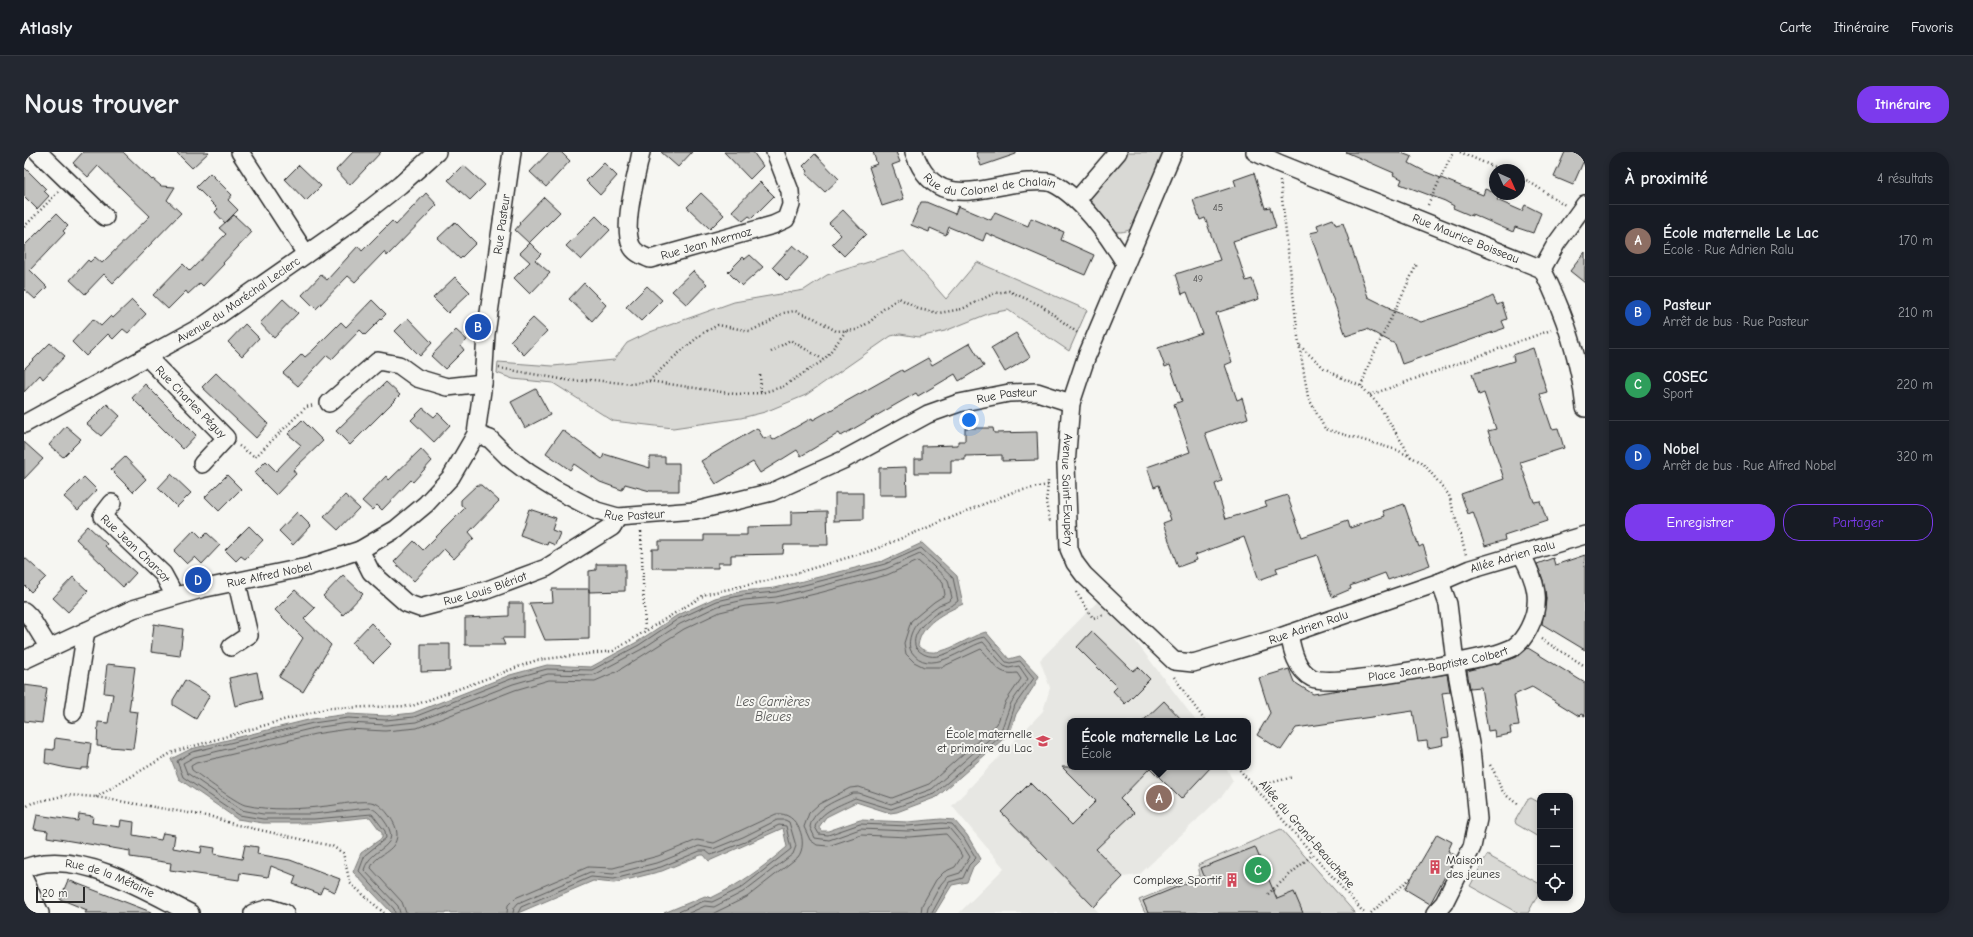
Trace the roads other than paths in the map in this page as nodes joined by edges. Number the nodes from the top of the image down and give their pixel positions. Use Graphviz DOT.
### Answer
graph roads {
  1 [pos="38,152"];
  2 [pos="240,152"];
  3 [pos="437,152"];
  4 [pos="641,152"];
  5 [pos="775,152"];
  6 [pos="914,152"];
  7 [pos="1118,152"];
  8 [pos="1173,152"];
  9 [pos="1255,152"];
  10 [pos="508,154"];
  11 [pos="1077,200"];
  12 [pos="1581,209"];
  13 [pos="105,218"];
  14 [pos="306,254"];
  15 [pos="1125,263"];
  16 [pos="1542,269"];
  17 [pos="147,357"];
  18 [pos="1581,369"];
  19 [pos="483,383"];
  20 [pos="329,403"];
  21 [pos="1071,403"];
  22 [pos="1585,408"];
  23 [pos="24,424"];
  24 [pos="476,434"];
  25 [pos="202,464"];
  26 [pos="112,503"];
  27 [pos="618,517"];
  28 [pos="1585,535"];
  29 [pos="360,550"];
  30 [pos="1522,555"];
  31 [pos="1440,582"];
  32 [pos="237,583"];
  33 [pos="175,596"];
  34 [pos="24,611"];
  35 [pos="86,631"];
  36 [pos="1289,634"];
  37 [pos="49,648"];
  38 [pos="231,648"];
  39 [pos="24,660"];
  40 [pos="1174,662"];
  41 [pos="1455,662"];
  42 [pos="73,713"];
  43 [pos="24,868"];
  44 [pos="24,879"];
  45 [pos="40,913"];
  46 [pos="190,913"];
  47 [pos="253,913"];
  48 [pos="285,913"];
  49 [pos="1435,913"];
  1 -- 13 [label="street"];
  2 -- 14 [label="street"];
  3 -- 14 [label="street, Avenue du Maréchal Leclerc"];
  4 -- 5 [label="street, Rue Jean Mermoz"];
  6 -- 11 [label="street, Rue du Colonel de Chalain"];
  7 -- 11 [label="street"];
  8 -- 15 [label="street, Avenue Saint-Exupéry"];
  9 -- 16 [label="street, Rue Maurice Boisseau"];
  10 -- 19 [label="street, Rue Pasteur"];
  11 -- 15 [label="street, Rue du Colonel de Chalain"];
  12 -- 16 [label="street"];
  14 -- 17 [label="street, Avenue du Maréchal Leclerc"];
  15 -- 21 [label="street, Avenue Saint-Exupéry"];
  16 -- 18 [label="street"];
  17 -- 23 [label="street, Avenue du Maréchal Leclerc"];
  17 -- 25 [label="street, Rue Charles Péguy"];
  18 -- 22 [label="street"];
  19 -- 20 [label="street"];
  19 -- 24 [label="street, Rue Pasteur"];
  21 -- 27 [label="street, Rue Pasteur"];
  21 -- 40 [label="street, Avenue Saint-Exupéry"];
  24 -- 27 [label="street, Rue Pasteur"];
  24 -- 29 [label="street, Rue Alfred Nobel"];
  26 -- 33 [label="street, Rue Jean Charcot"];
  27 -- 29 [label="street, Rue Louis Blériot"];
  28 -- 30 [label="street, Allée Adrien Ralu"];
  29 -- 32 [label="street, Rue Alfred Nobel"];
  30 -- 31 [label="street, Allée Adrien Ralu"];
  30 -- 41 [label="street, Place Jean-Baptiste Colbert"];
  31 -- 36 [label="street, Rue Adrien Ralu"];
  31 -- 41 [label="street"];
  32 -- 33 [label="street, Rue Alfred Nobel"];
  32 -- 38 [label="street"];
  33 -- 35 [label="street, Rue Alfred Nobel"];
  34 -- 37 [label="street"];
  35 -- 37 [label="street, Rue Alfred Nobel"];
  35 -- 42 [label="street"];
  36 -- 40 [label="street, Rue Adrien Ralu"];
  36 -- 41 [label="street, Place Jean-Baptiste Colbert"];
  37 -- 39 [label="street, Rue Alfred Nobel"];
  41 -- 49 [label="street"];
  43 -- 46 [label="street, Rue de la Métairie"];
  44 -- 45 [label="street"];
  47 -- 48 [label="street"];
}
